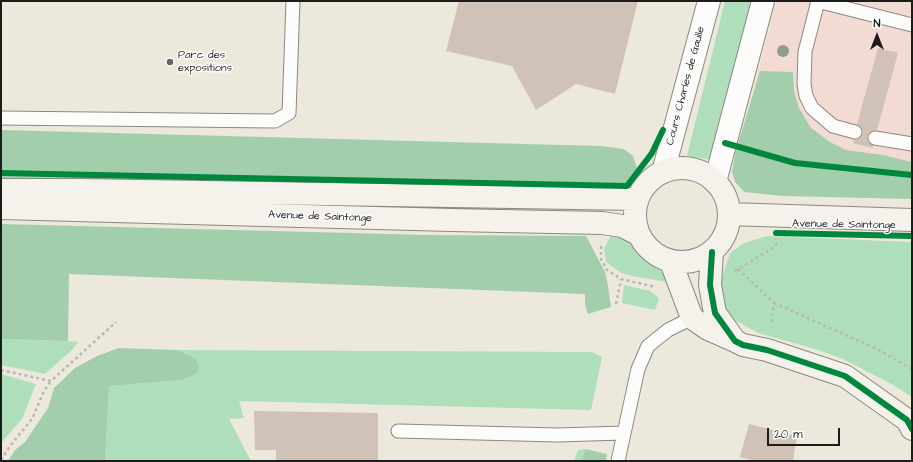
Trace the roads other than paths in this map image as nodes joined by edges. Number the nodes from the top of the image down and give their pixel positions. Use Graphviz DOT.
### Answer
graph roads {
  1 [pos="293,1"];
  2 [pos="709,1"];
  3 [pos="762,1"];
  4 [pos="817,1"];
  5 [pos="839,4"];
  6 [pos="912,25"];
  7 [pos="1,118"];
  8 [pos="855,132"];
  9 [pos="875,138"];
  10 [pos="912,144"];
  11 [pos="663,172"];
  12 [pos="715,182"];
  13 [pos="1,190"];
  14 [pos="637,199"];
  15 [pos="1,208"];
  16 [pos="729,214"];
  17 [pos="912,220"];
  18 [pos="638,234"];
  19 [pos="712,252"];
  20 [pos="671,262"];
  21 [pos="692,318"];
  22 [pos="735,341"];
  23 [pos="910,422"];
  24 [pos="398,431"];
  25 [pos="624,433"];
  26 [pos="618,461"];
  1 -- 7 [label="lane"];
  2 -- 11 [label="street, Cours Charles de Gaulle"];
  3 -- 12 [label="street"];
  4 -- 5 [label="lane"];
  4 -- 8 [label="lane"];
  5 -- 6 [label="lane"];
  9 -- 10 [label="lane"];
  11 -- 12 [label="main road"];
  11 -- 14 [label="main road"];
  12 -- 16 [label="main road"];
  13 -- 14 [label="main road, Avenue de Saintonge"];
  14 -- 18 [label="main road"];
  15 -- 18 [label="main road, Avenue de Saintonge"];
  16 -- 17 [label="main road, Avenue de Saintonge"];
  16 -- 19 [label="main road"];
  18 -- 20 [label="main road"];
  19 -- 20 [label="main road"];
  19 -- 22 [label="main road"];
  20 -- 21 [label="main road"];
  21 -- 22 [label="main road"];
  21 -- 25 [label="lane"];
  22 -- 23 [label="main road"];
  24 -- 25 [label="lane"];
  25 -- 26 [label="lane"];
}
